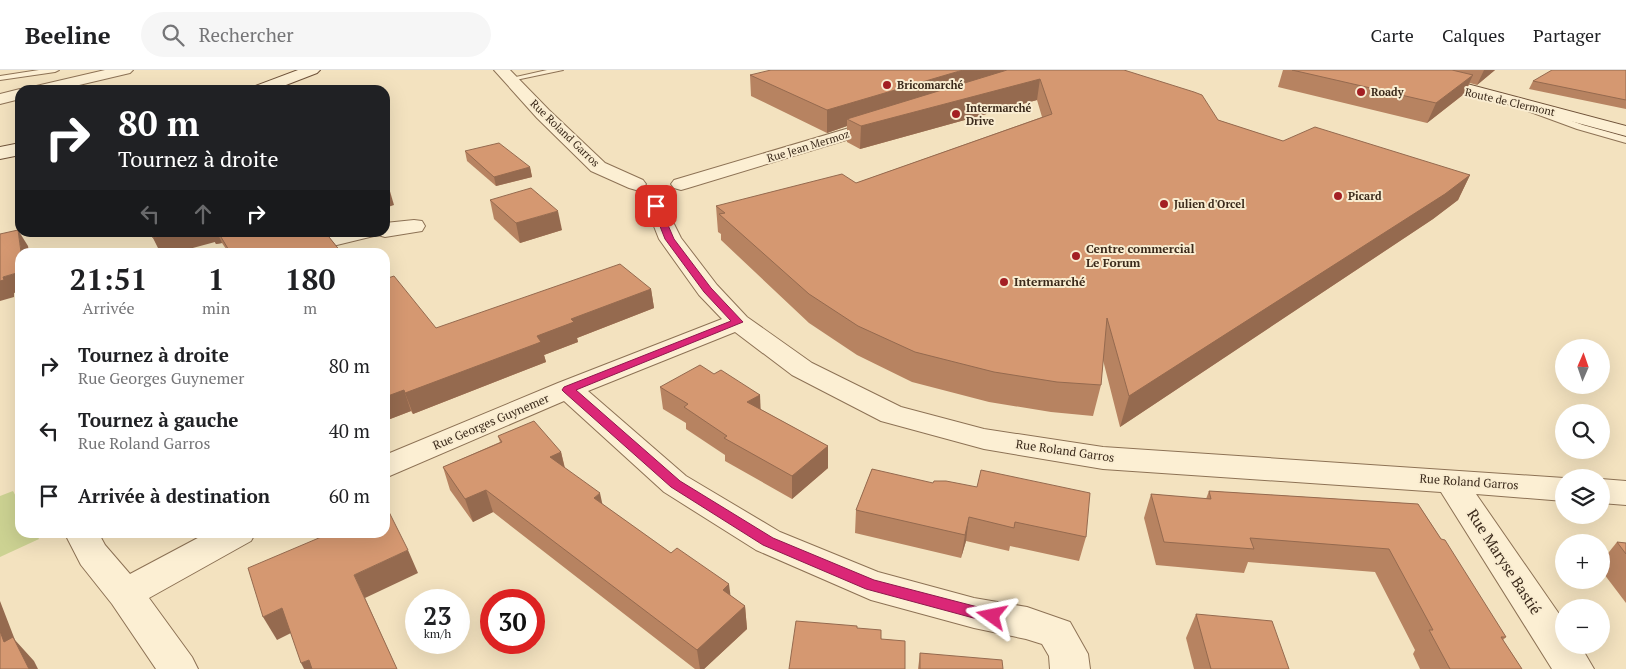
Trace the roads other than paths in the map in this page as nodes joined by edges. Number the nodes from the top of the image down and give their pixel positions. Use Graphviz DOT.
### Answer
graph roads {
  1 [pos="55,70"];
  2 [pos="125,70"];
  3 [pos="312,70"];
  4 [pos="559,70"];
  5 [pos="1387,72"];
  6 [pos="507,74"];
  7 [pos="0,78"];
  8 [pos="60,85"];
  9 [pos="272,85"];
  10 [pos="15,95"];
  11 [pos="0,99"];
  12 [pos="1523,106"];
  13 [pos="1574,116"];
  14 [pos="898,118"];
  15 [pos="1626,131"];
  16 [pos="1626,140"];
  17 [pos="15,150"];
  18 [pos="0,153"];
  19 [pos="681,184"];
  20 [pos="645,193"];
  21 [pos="414,226"];
  22 [pos="390,229"];
  23 [pos="339,237"];
  24 [pos="300,248"];
  25 [pos="738,322"];
  26 [pos="568,390"];
  27 [pos="390,465"];
  28 [pos="1450,481"];
  29 [pos="1555,488"];
  30 [pos="1610,492"];
  31 [pos="1626,493"];
  32 [pos="84,538"];
  33 [pos="228,538"];
  34 [pos="125,594"];
  35 [pos="178,669"];
  36 [pos="1070,669"];
  37 [pos="1574,669"];
  1 -- 7 [label="lane"];
  2 -- 8 [label="street"];
  3 -- 9 [label="street"];
  4 -- 6 [label="lane"];
  5 -- 12 [label="street, Route de Clermont"];
  5 -- 13 [label="street, Route de Clermont"];
  6 -- 20 [label="street, Rue Roland Garros"];
  10 -- 11 [label="street"];
  12 -- 13 [label="street, Route de Clermont"];
  12 -- 16 [label="lane"];
  13 -- 15 [label="street, Route de Clermont"];
  14 -- 19 [label="street, Rue Jean Mermoz"];
  17 -- 18 [label="street"];
  19 -- 20 [label="street"];
  19 -- 20 [label="street"];
  20 -- 25 [label="street, Rue Roland Garros"];
  21 -- 22 [label="street"];
  23 -- 24 [label="street"];
  25 -- 26 [label="street, Rue Georges Guynemer"];
  25 -- 28 [label="street, Rue Roland Garros"];
  26 -- 27 [label="street, Rue Georges Guynemer"];
  26 -- 36 [label="street"];
  28 -- 29 [label="street, Rue Roland Garros"];
  28 -- 37 [label="street, Rue Maryse Bastié"];
  30 -- 31 [label="street"];
  32 -- 34 [label="street"];
  33 -- 34 [label="street"];
  34 -- 35 [label="street"];
}
